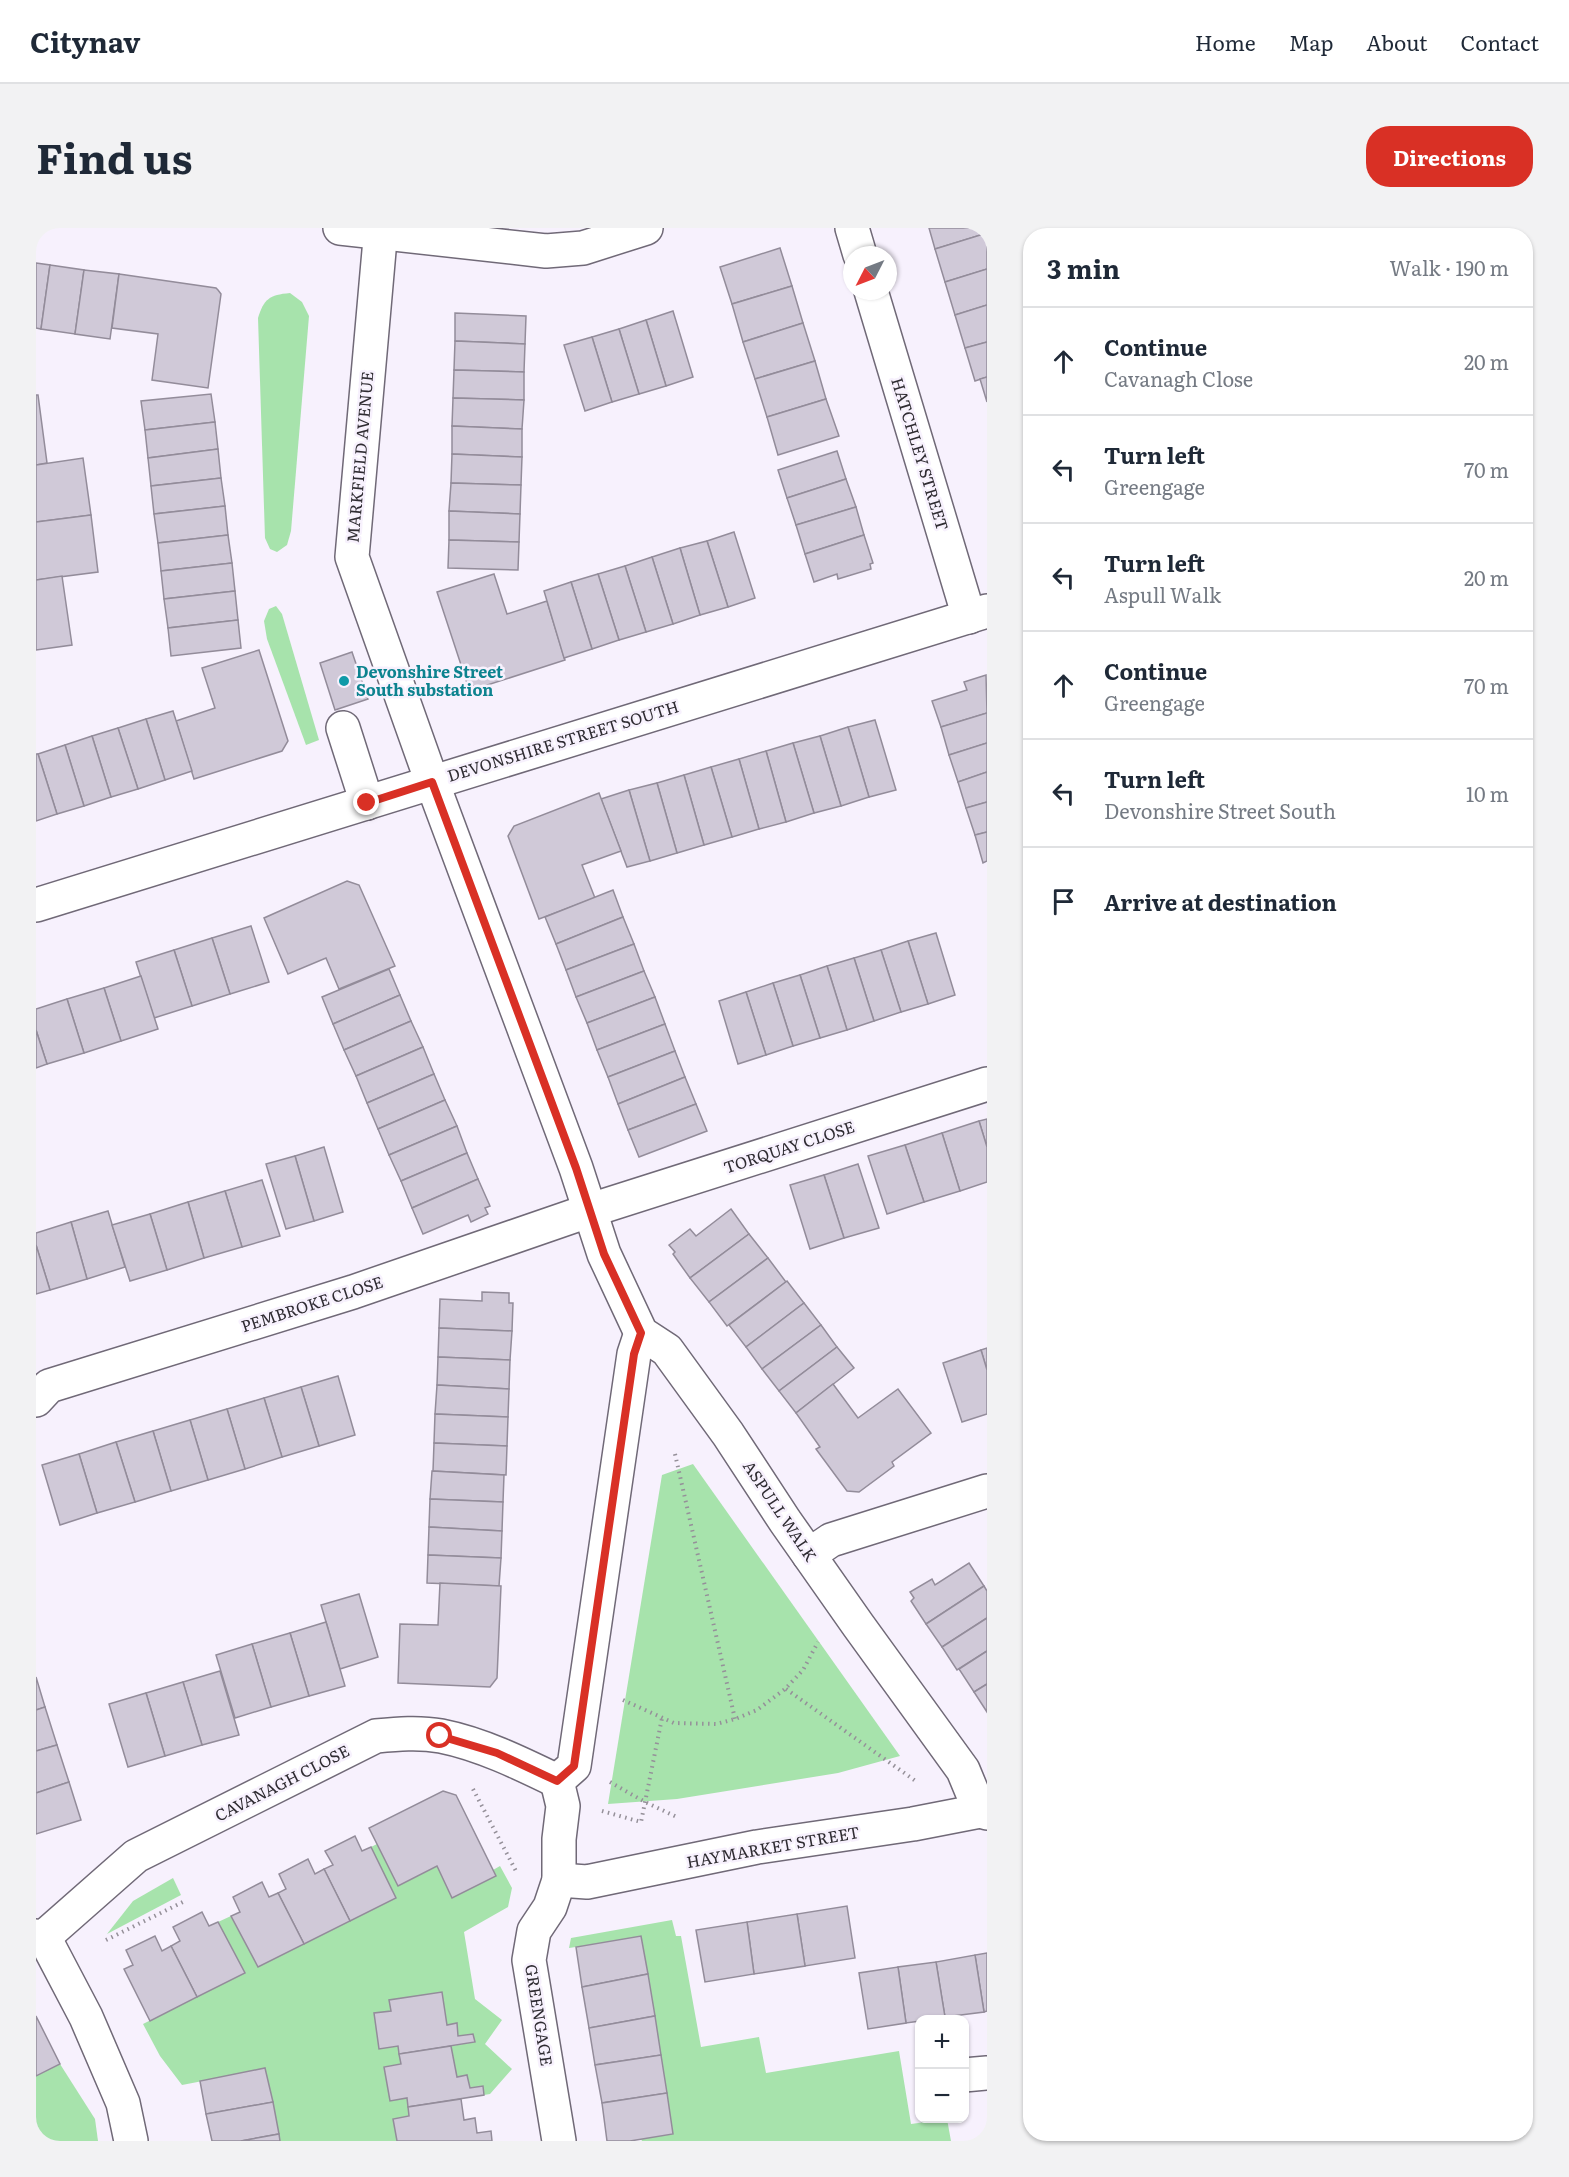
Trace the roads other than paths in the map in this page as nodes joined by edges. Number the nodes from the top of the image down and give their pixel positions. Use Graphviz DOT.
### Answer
graph roads {
  1 [pos="340,228"];
  2 [pos="646,228"];
  3 [pos="852,228"];
  4 [pos="380,230"];
  5 [pos="857,246"];
  6 [pos="874,300"];
  7 [pos="978,614"];
  8 [pos="343,728"];
  9 [pos="432,782"];
  10 [pos="367,803"];
  11 [pos="36,905"];
  12 [pos="987,1084"];
  13 [pos="591,1209"];
  14 [pos="641,1333"];
  15 [pos="36,1400"];
  16 [pos="987,1491"];
  17 [pos="809,1555"];
  18 [pos="557,1781"];
  19 [pos="983,1812"];
  20 [pos="560,1880"];
  21 [pos="40,1937"];
  22 [pos="987,2073"];
  23 [pos="969,2075"];
  24 [pos="131,2141"];
  25 [pos="559,2141"];
  1 -- 4 [label="street"];
  2 -- 4 [label="street"];
  3 -- 5 [label="street"];
  4 -- 9 [label="street, MARKFIELD AVENUE"];
  6 -- 7 [label="street, HATCHLEY STREET"];
  7 -- 9 [label="street, DEVONSHIRE STREET SOUTH"];
  8 -- 10 [label="street"];
  9 -- 10 [label="street, DEVONSHIRE STREET SOUTH"];
  9 -- 13 [label="street"];
  10 -- 11 [label="street, DEVONSHIRE STREET SOUTH"];
  12 -- 13 [label="street, TORQUAY CLOSE"];
  13 -- 14 [label="street"];
  13 -- 15 [label="street, PEMBROKE CLOSE"];
  14 -- 17 [label="street, ASPULL WALK"];
  14 -- 18 [label="street"];
  16 -- 17 [label="street"];
  17 -- 19 [label="street, ASPULL WALK"];
  18 -- 20 [label="street, GREENGAGE"];
  18 -- 21 [label="street, CAVANAGH CLOSE"];
  19 -- 20 [label="street, HAYMARKET STREET"];
  20 -- 25 [label="street, GREENGAGE"];
  21 -- 24 [label="street"];
  22 -- 23 [label="street"];
}
